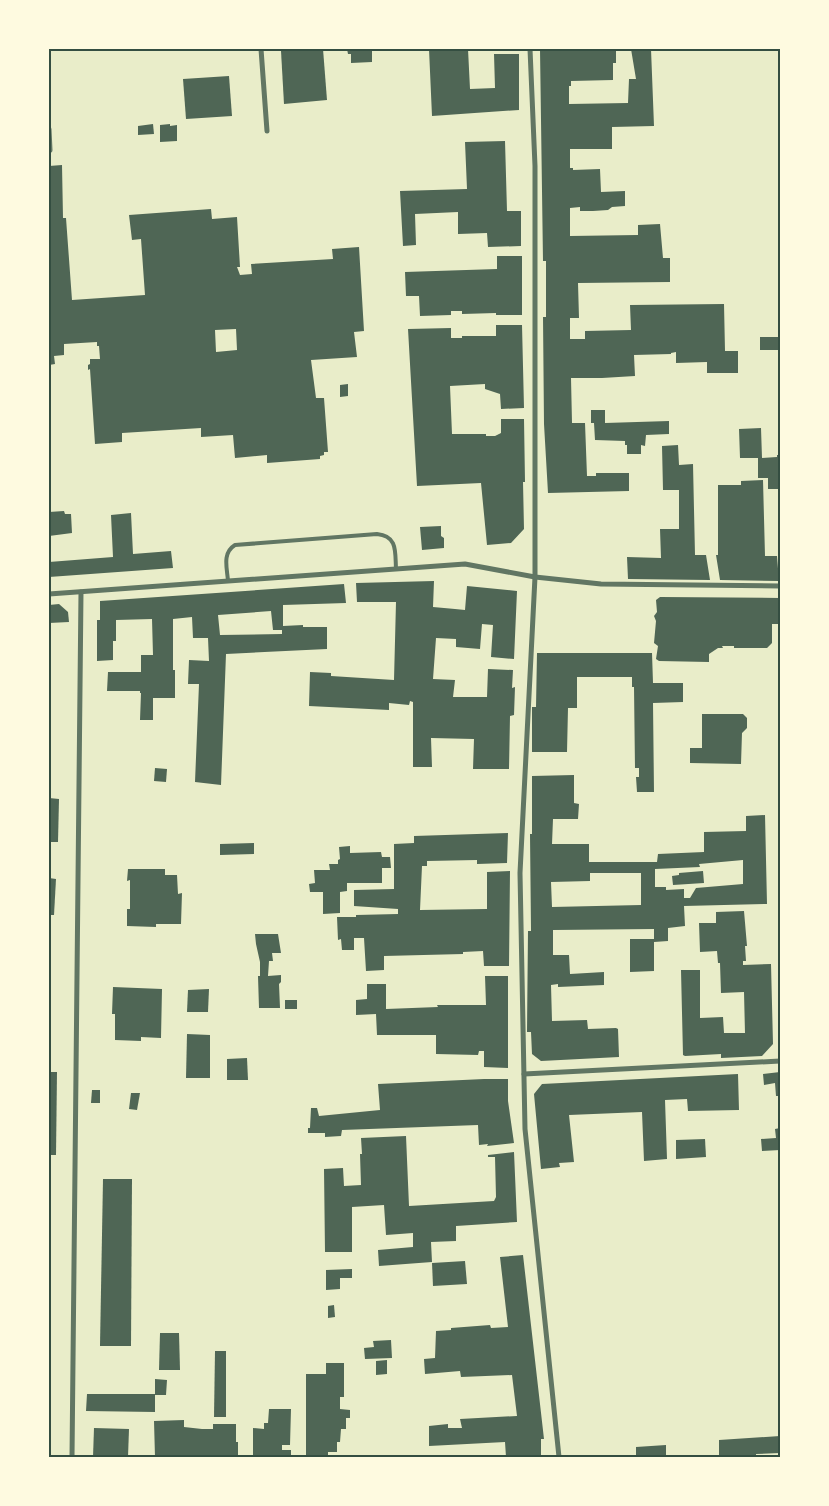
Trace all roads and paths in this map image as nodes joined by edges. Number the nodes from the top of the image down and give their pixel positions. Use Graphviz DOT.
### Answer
graph roads {
  1 [pos="261,49"];
  2 [pos="530,49"];
  3 [pos="49,129"];
  4 [pos="267,130"];
  5 [pos="50,150"];
  6 [pos="396,569"];
  7 [pos="535,577"];
  8 [pos="228,581"];
  9 [pos="780,586"];
  10 [pos="81,592"];
  11 [pos="49,594"];
  12 [pos="780,1061"];
  13 [pos="524,1074"];
  14 [pos="72,1457"];
  15 [pos="559,1457"];
  1 -- 4 [label="street"];
  2 -- 7 [label="street"];
  3 -- 5 [label="street"];
  6 -- 7 [label="street"];
  6 -- 8 [label="street"];
  6 -- 8 [label="lane"];
  7 -- 9 [label="street"];
  7 -- 13 [label="street"];
  8 -- 10 [label="street"];
  10 -- 11 [label="street"];
  10 -- 14 [label="street"];
  12 -- 13 [label="street"];
  13 -- 15 [label="street"];
}
